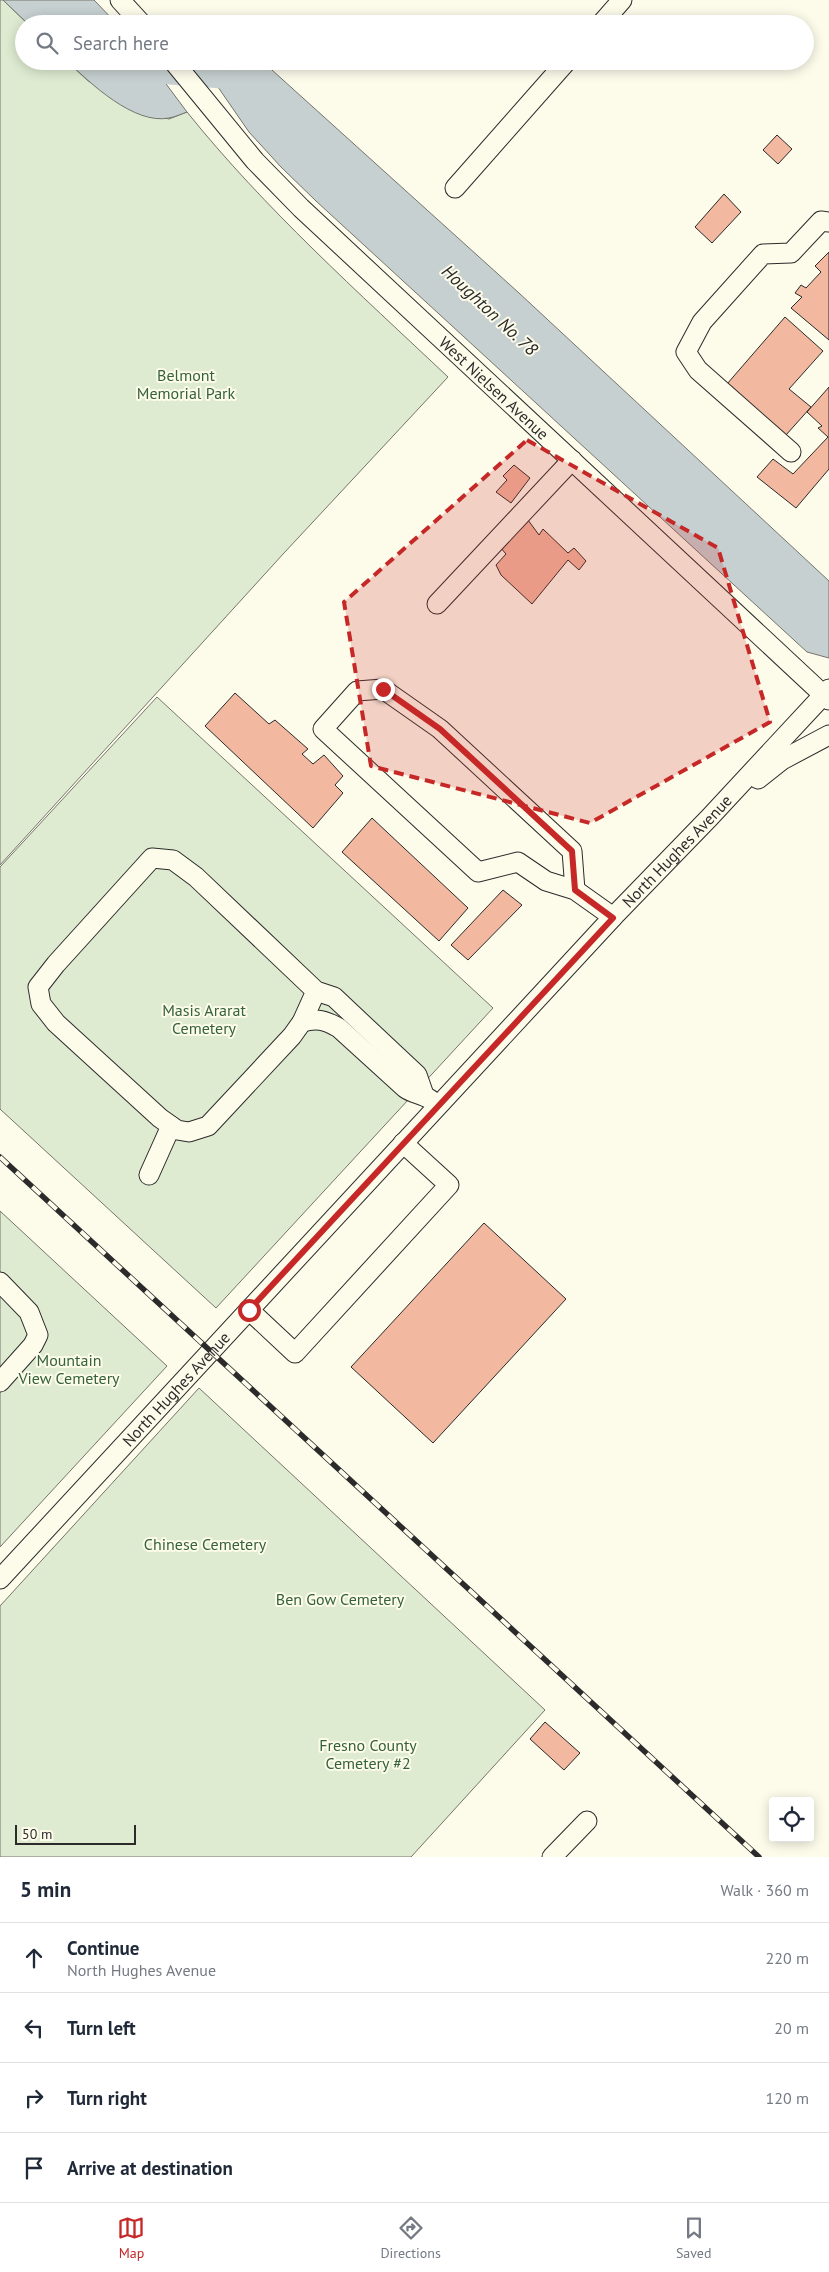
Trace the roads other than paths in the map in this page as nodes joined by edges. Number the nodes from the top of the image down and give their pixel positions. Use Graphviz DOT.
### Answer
graph roads {
  1 [pos="120,0"];
  2 [pos="622,0"];
  3 [pos="134,15"];
  4 [pos="609,15"];
  5 [pos="180,70"];
  6 [pos="559,70"];
  7 [pos="455,188"];
  8 [pos="826,219"];
  9 [pos="791,452"];
  10 [pos="572,460"];
  11 [pos="437,604"];
  12 [pos="827,694"];
  13 [pos="829,735"];
  14 [pos="710,817"];
  15 [pos="575,890"];
  16 [pos="613,918"];
  17 [pos="316,991"];
  18 [pos="302,1022"];
  19 [pos="431,1100"];
  20 [pos="170,1126"];
  21 [pos="403,1143"];
  22 [pos="149,1175"];
  23 [pos="0,1282"];
  24 [pos="249,1310"];
  25 [pos="0,1382"];
  26 [pos="0,1579"];
  27 [pos="586,1821"];
  28 [pos="552,1857"];
  1 -- 3 [label="street"];
  2 -- 4 [label="street"];
  5 -- 10 [label="street, West Nielsen Avenue"];
  6 -- 7 [label="street"];
  8 -- 9 [label="street"];
  10 -- 11 [label="street"];
  10 -- 12 [label="street, West Nielsen Avenue"];
  12 -- 14 [label="street, North Hughes Avenue"];
  13 -- 14 [label="street"];
  14 -- 16 [label="street, North Hughes Avenue"];
  15 -- 15 [label="street"];
  15 -- 16 [label="street"];
  16 -- 19 [label="street, North Hughes Avenue"];
  17 -- 18 [label="street"];
  17 -- 19 [label="street"];
  17 -- 20 [label="street"];
  18 -- 19 [label="street"];
  18 -- 20 [label="street"];
  19 -- 21 [label="street, North Hughes Avenue"];
  20 -- 22 [label="street"];
  21 -- 24 [label="street, North Hughes Avenue"];
  21 -- 24 [label="street"];
  23 -- 25 [label="street"];
  24 -- 26 [label="street, North Hughes Avenue"];
  27 -- 28 [label="street"];
}
